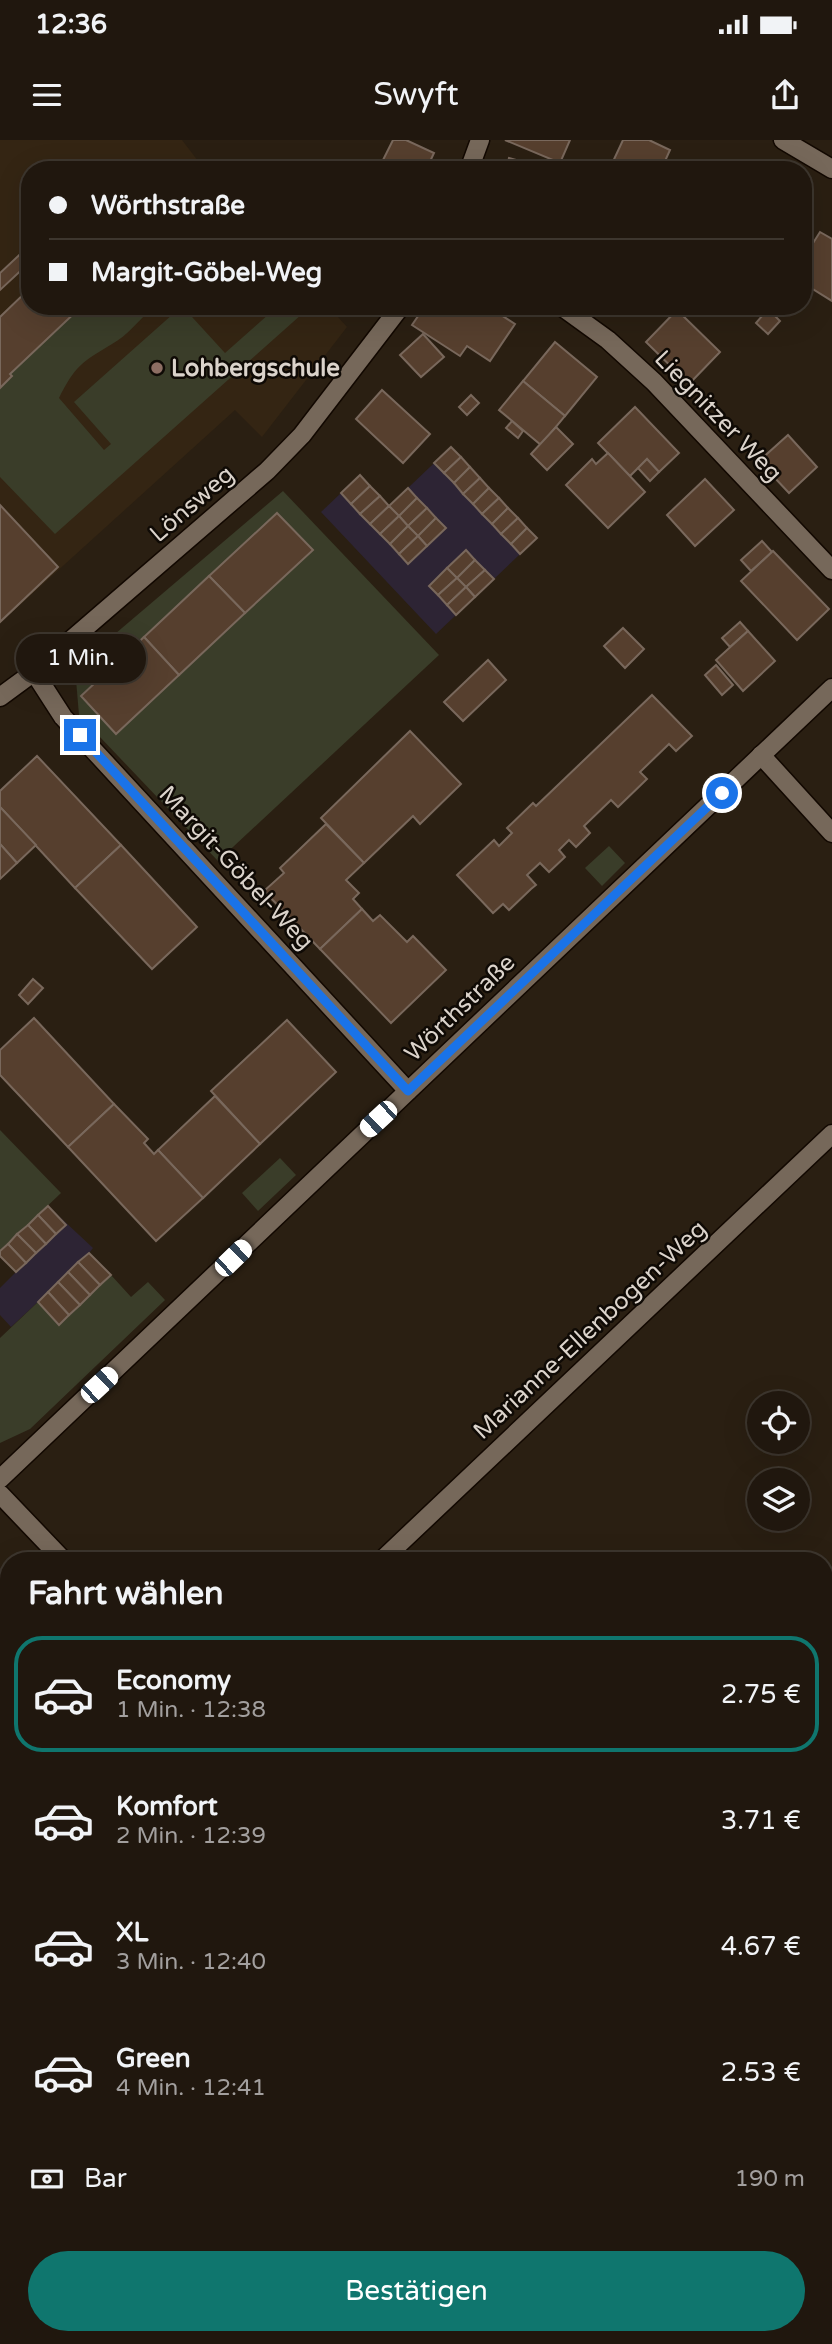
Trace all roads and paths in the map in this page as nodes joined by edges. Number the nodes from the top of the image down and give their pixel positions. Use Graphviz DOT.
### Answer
graph roads {
  1 [pos="480,140"];
  2 [pos="783,140"];
  3 [pos="472,161"];
  4 [pos="832,169"];
  5 [pos="396,315"];
  6 [pos="573,315"];
  7 [pos="832,570"];
  8 [pos="34,673"];
  9 [pos="832,688"];
  10 [pos="0,697"];
  11 [pos="761,755"];
  12 [pos="832,833"];
  13 [pos="408,1091"];
  14 [pos="832,1134"];
  15 [pos="0,1479"];
  16 [pos="0,1494"];
  17 [pos="55,1552"];
  18 [pos="391,1552"];
  1 -- 3 [label="street"];
  2 -- 4 [label="street"];
  5 -- 8 [label="street, Lönsweg"];
  6 -- 7 [label="street, Liegnitzer Weg"];
  8 -- 10 [label="street, Lönsweg"];
  8 -- 13 [label="street, Margit-Göbel-Weg"];
  9 -- 11 [label="street, Wörthstraße"];
  11 -- 12 [label="street"];
  11 -- 13 [label="street, Wörthstraße"];
  13 -- 15 [label="street, Wörthstraße"];
  14 -- 18 [label="street, Marianne-Ellenbogen-Weg"];
  16 -- 17 [label="street"];
}
